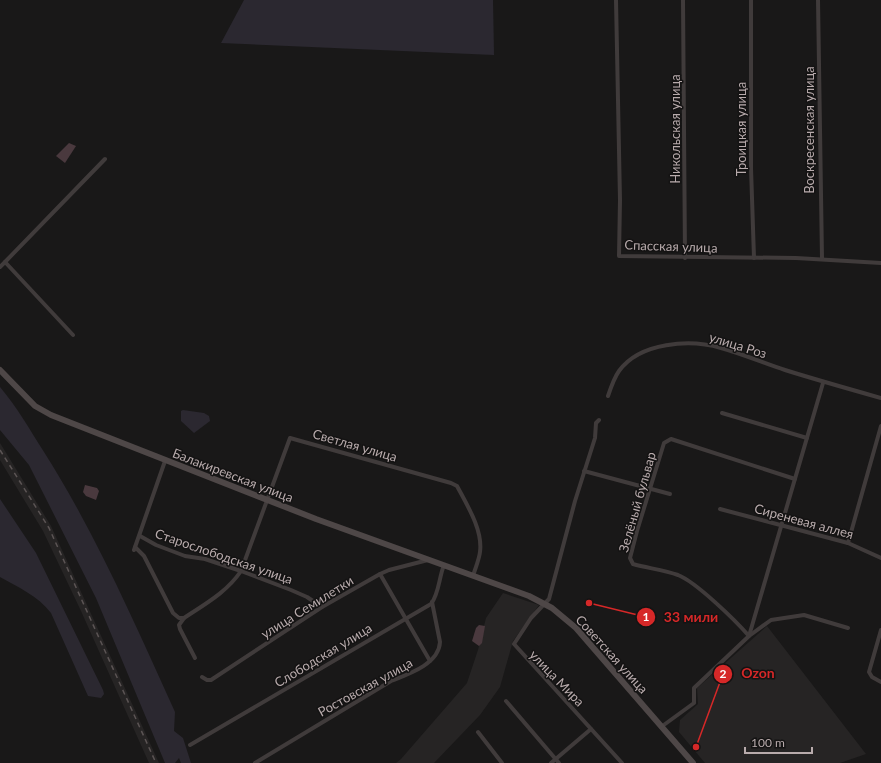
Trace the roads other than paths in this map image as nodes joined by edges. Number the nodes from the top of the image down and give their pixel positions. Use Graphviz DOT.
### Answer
graph roads {
  1 [pos="616,0"];
  2 [pos="683,0"];
  3 [pos="751,0"];
  4 [pos="818,0"];
  5 [pos="105,158"];
  6 [pos="685,258"];
  7 [pos="754,258"];
  8 [pos="822,259"];
  9 [pos="5,262"];
  10 [pos="881,263"];
  11 [pos="0,267"];
  12 [pos="72,335"];
  13 [pos="0,370"];
  14 [pos="823,383"];
  15 [pos="608,396"];
  16 [pos="881,398"];
  17 [pos="722,413"];
  18 [pos="599,420"];
  19 [pos="881,426"];
  20 [pos="807,438"];
  21 [pos="165,461"];
  22 [pos="584,471"];
  23 [pos="795,479"];
  24 [pos="650,489"];
  25 [pos="670,494"];
  26 [pos="267,501"];
  27 [pos="720,509"];
  28 [pos="783,524"];
  29 [pos="140,536"];
  30 [pos="848,543"];
  31 [pos="881,558"];
  32 [pos="429,560"];
  33 [pos="444,565"];
  34 [pos="241,571"];
  35 [pos="380,574"];
  36 [pos="473,576"];
  37 [pos="432,602"];
  38 [pos="544,604"];
  39 [pos="322,607"];
  40 [pos="184,618"];
  41 [pos="405,618"];
  42 [pos="848,628"];
  43 [pos="881,630"];
  44 [pos="749,636"];
  45 [pos="196,658"];
  46 [pos="430,661"];
  47 [pos="202,677"];
  48 [pos="881,682"];
  49 [pos="506,701"];
  50 [pos="661,727"];
  51 [pos="591,729"];
  52 [pos="478,732"];
  53 [pos="190,744"];
  54 [pos="556,759"];
  55 [pos="255,763"];
  56 [pos="502,763"];
  57 [pos="551,763"];
  58 [pos="559,763"];
  59 [pos="622,763"];
  60 [pos="693,763"];
  1 -- 6 [label="street, Спасская улица"];
  2 -- 6 [label="street, Никольская улица"];
  3 -- 7 [label="street, Троицкая улица"];
  4 -- 8 [label="street, Воскресенская улица"];
  5 -- 9 [label="street"];
  6 -- 7 [label="street, Спасская улица"];
  7 -- 8 [label="street, Спасская улица"];
  8 -- 10 [label="street, Спасская улица"];
  9 -- 11 [label="street"];
  9 -- 12 [label="street"];
  13 -- 21 [label="street, Балакиревская улица"];
  14 -- 15 [label="street, улица Роз"];
  14 -- 16 [label="street, улица Роз"];
  14 -- 20 [label="street"];
  17 -- 20 [label="street"];
  18 -- 22 [label="street"];
  19 -- 30 [label="street"];
  20 -- 23 [label="street"];
  21 -- 26 [label="street, Балакиревская улица"];
  21 -- 29 [label="street, Старослободская улица"];
  22 -- 24 [label="street"];
  22 -- 38 [label="street"];
  23 -- 24 [label="street, Зелёный бульвар"];
  23 -- 28 [label="street"];
  24 -- 25 [label="street"];
  24 -- 44 [label="street, Зелёный бульвар"];
  26 -- 32 [label="street, Балакиревская улица"];
  26 -- 34 [label="street, Светлая улица"];
  26 -- 36 [label="street, Светлая улица"];
  27 -- 28 [label="street, Сиреневая аллея"];
  28 -- 30 [label="street, Сиреневая аллея"];
  28 -- 44 [label="street"];
  29 -- 34 [label="street, Старослободская улица"];
  29 -- 40 [label="street, Старослободская улица"];
  30 -- 31 [label="street, Сиреневая аллея"];
  32 -- 33 [label="street, Балакиревская улица"];
  32 -- 35 [label="street, улица Семилетки"];
  33 -- 36 [label="street, Балакиревская улица"];
  33 -- 37 [label="street"];
  34 -- 39 [label="street, Старослободская улица"];
  34 -- 40 [label="street, Светлая улица"];
  35 -- 39 [label="street, улица Семилетки"];
  35 -- 41 [label="street"];
  36 -- 38 [label="street, Советская улица"];
  37 -- 41 [label="street, Слободская улица"];
  37 -- 46 [label="street, Ростовская улица"];
  38 -- 50 [label="street, Советская улица"];
  38 -- 51 [label="street, улица Мира"];
  39 -- 47 [label="street, улица Семилетки"];
  40 -- 45 [label="street"];
  41 -- 46 [label="street"];
  41 -- 53 [label="street, Слободская улица"];
  42 -- 44 [label="street"];
  43 -- 48 [label="street"];
  44 -- 50 [label="street"];
  46 -- 55 [label="street, Ростовская улица"];
  49 -- 54 [label="street"];
  50 -- 60 [label="street, Советская улица"];
  51 -- 54 [label="street"];
  51 -- 59 [label="street, улица Мира"];
  52 -- 56 [label="street"];
  54 -- 57 [label="street"];
  54 -- 58 [label="street"];
}
